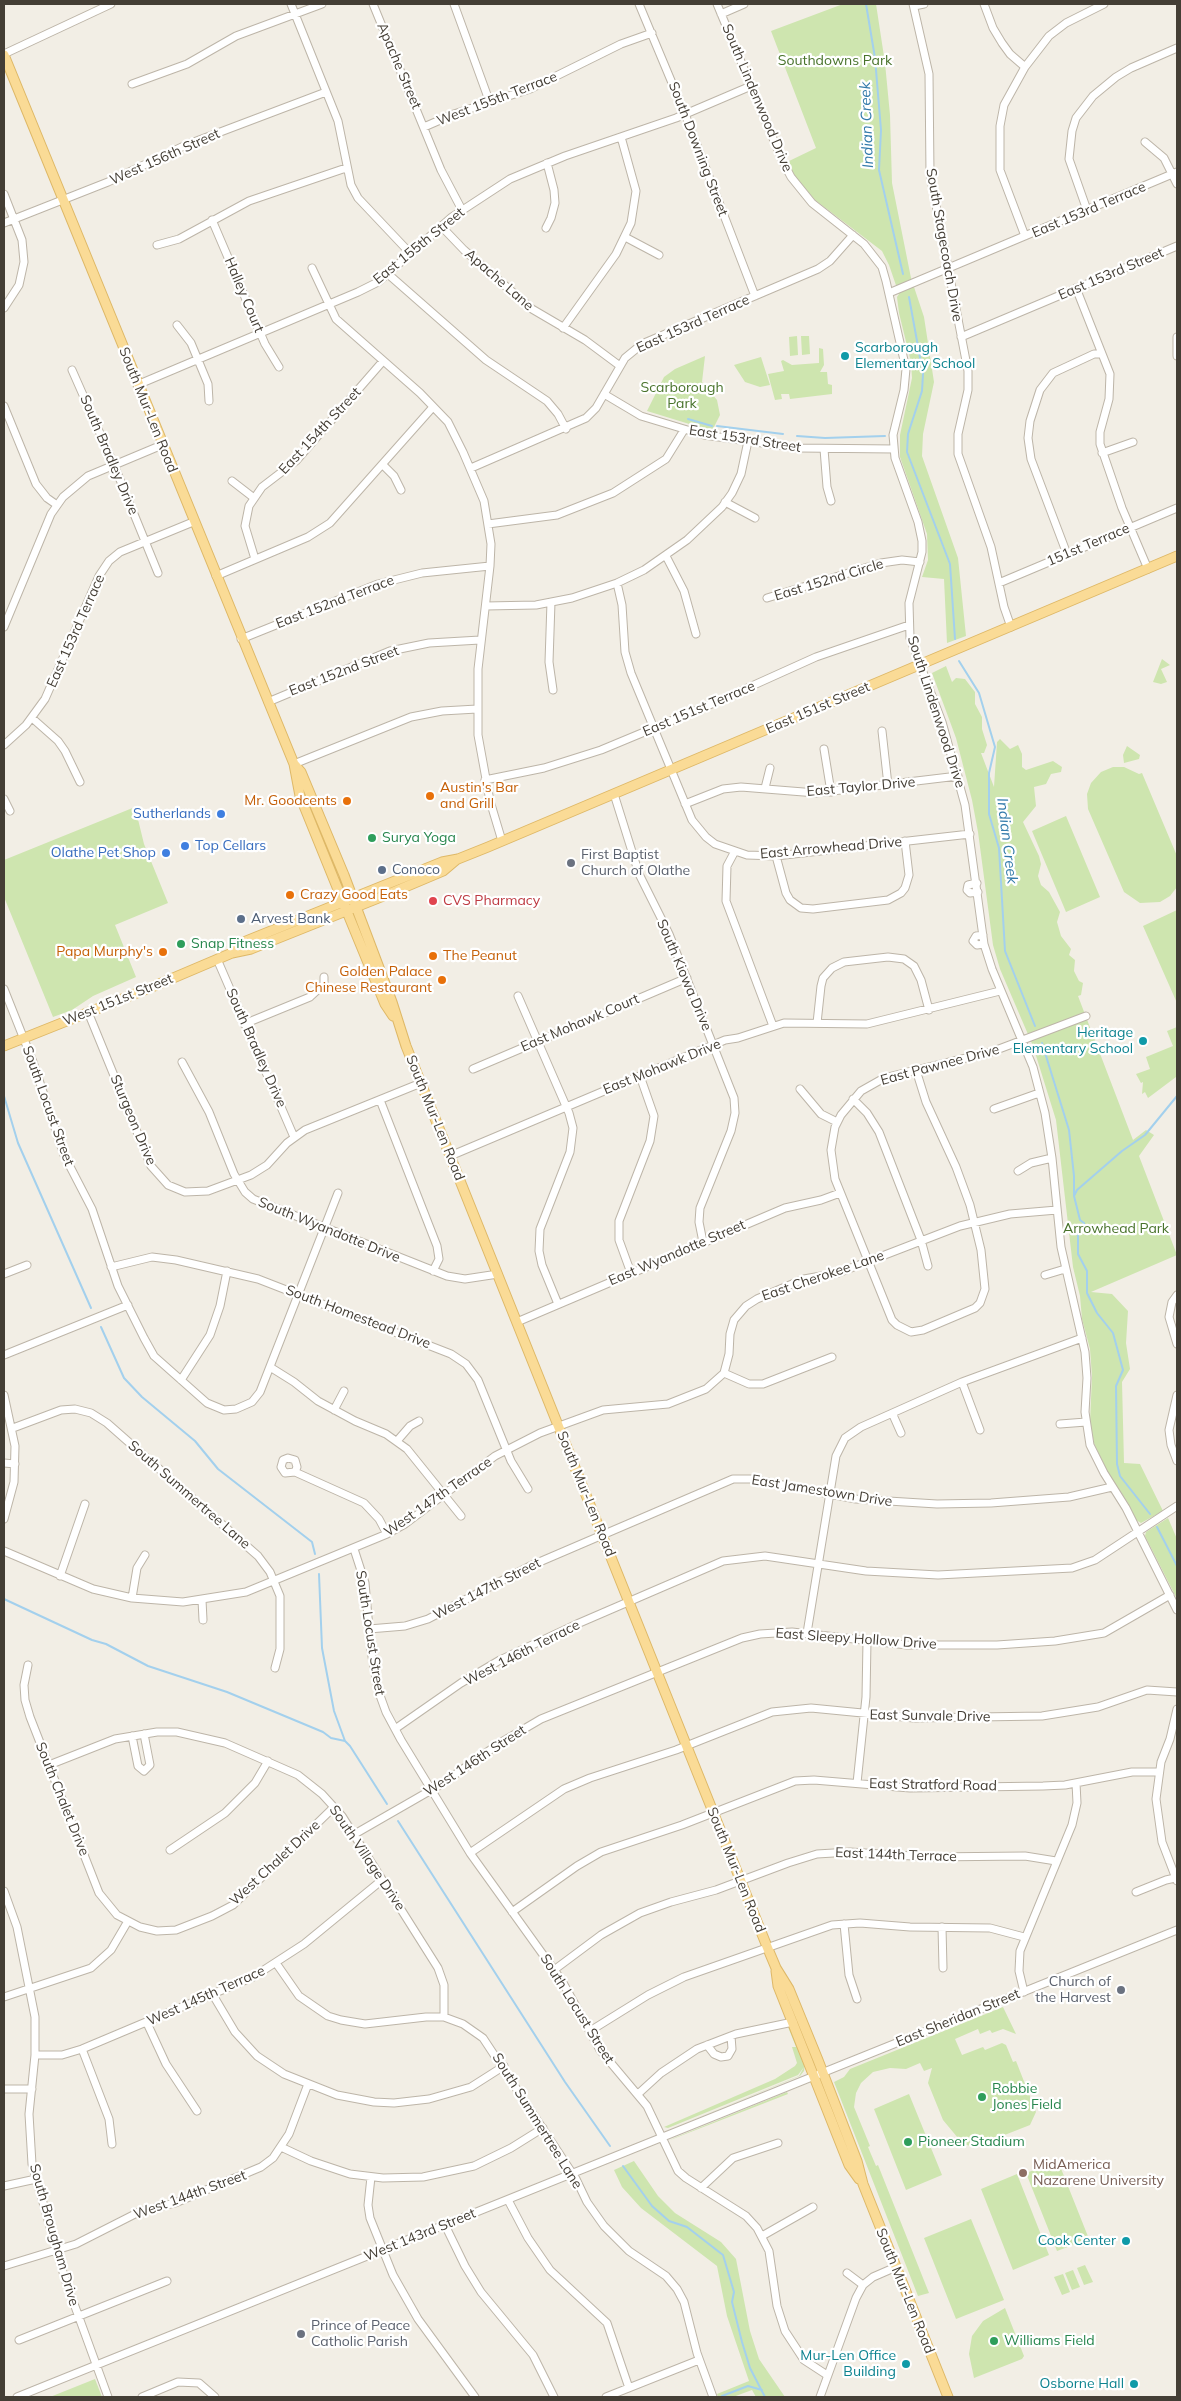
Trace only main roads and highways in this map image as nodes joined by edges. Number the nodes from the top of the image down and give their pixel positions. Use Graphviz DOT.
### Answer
graph roads {
  1 [pos="4,54"];
  2 [pos="1177,556"];
  3 [pos="294,764"];
  4 [pos="308,814"];
  5 [pos="332,844"];
  6 [pos="350,904"];
  7 [pos="4,1046"];
  8 [pos="776,1968"];
  9 [pos="818,2075"];
  10 [pos="948,2397"];
  1 -- 3 [label="main road, South Mur-Len Road"];
  2 -- 6 [label="main road, East 151st Street"];
  3 -- 4 [label="main road, South Mur-Len Road"];
  3 -- 5 [label="main road, South Mur-Len Road"];
  4 -- 5 [label="main road"];
  4 -- 6 [label="main road, South Mur-Len Road"];
  5 -- 6 [label="main road, South Mur-Len Road"];
  6 -- 7 [label="main road, West 151st Street"];
  6 -- 8 [label="main road, South Mur-Len Road"];
  8 -- 9 [label="main road, South Mur-Len Road"];
  8 -- 9 [label="main road, South Mur-Len Road"];
  9 -- 10 [label="main road, South Mur-Len Road"];
}
